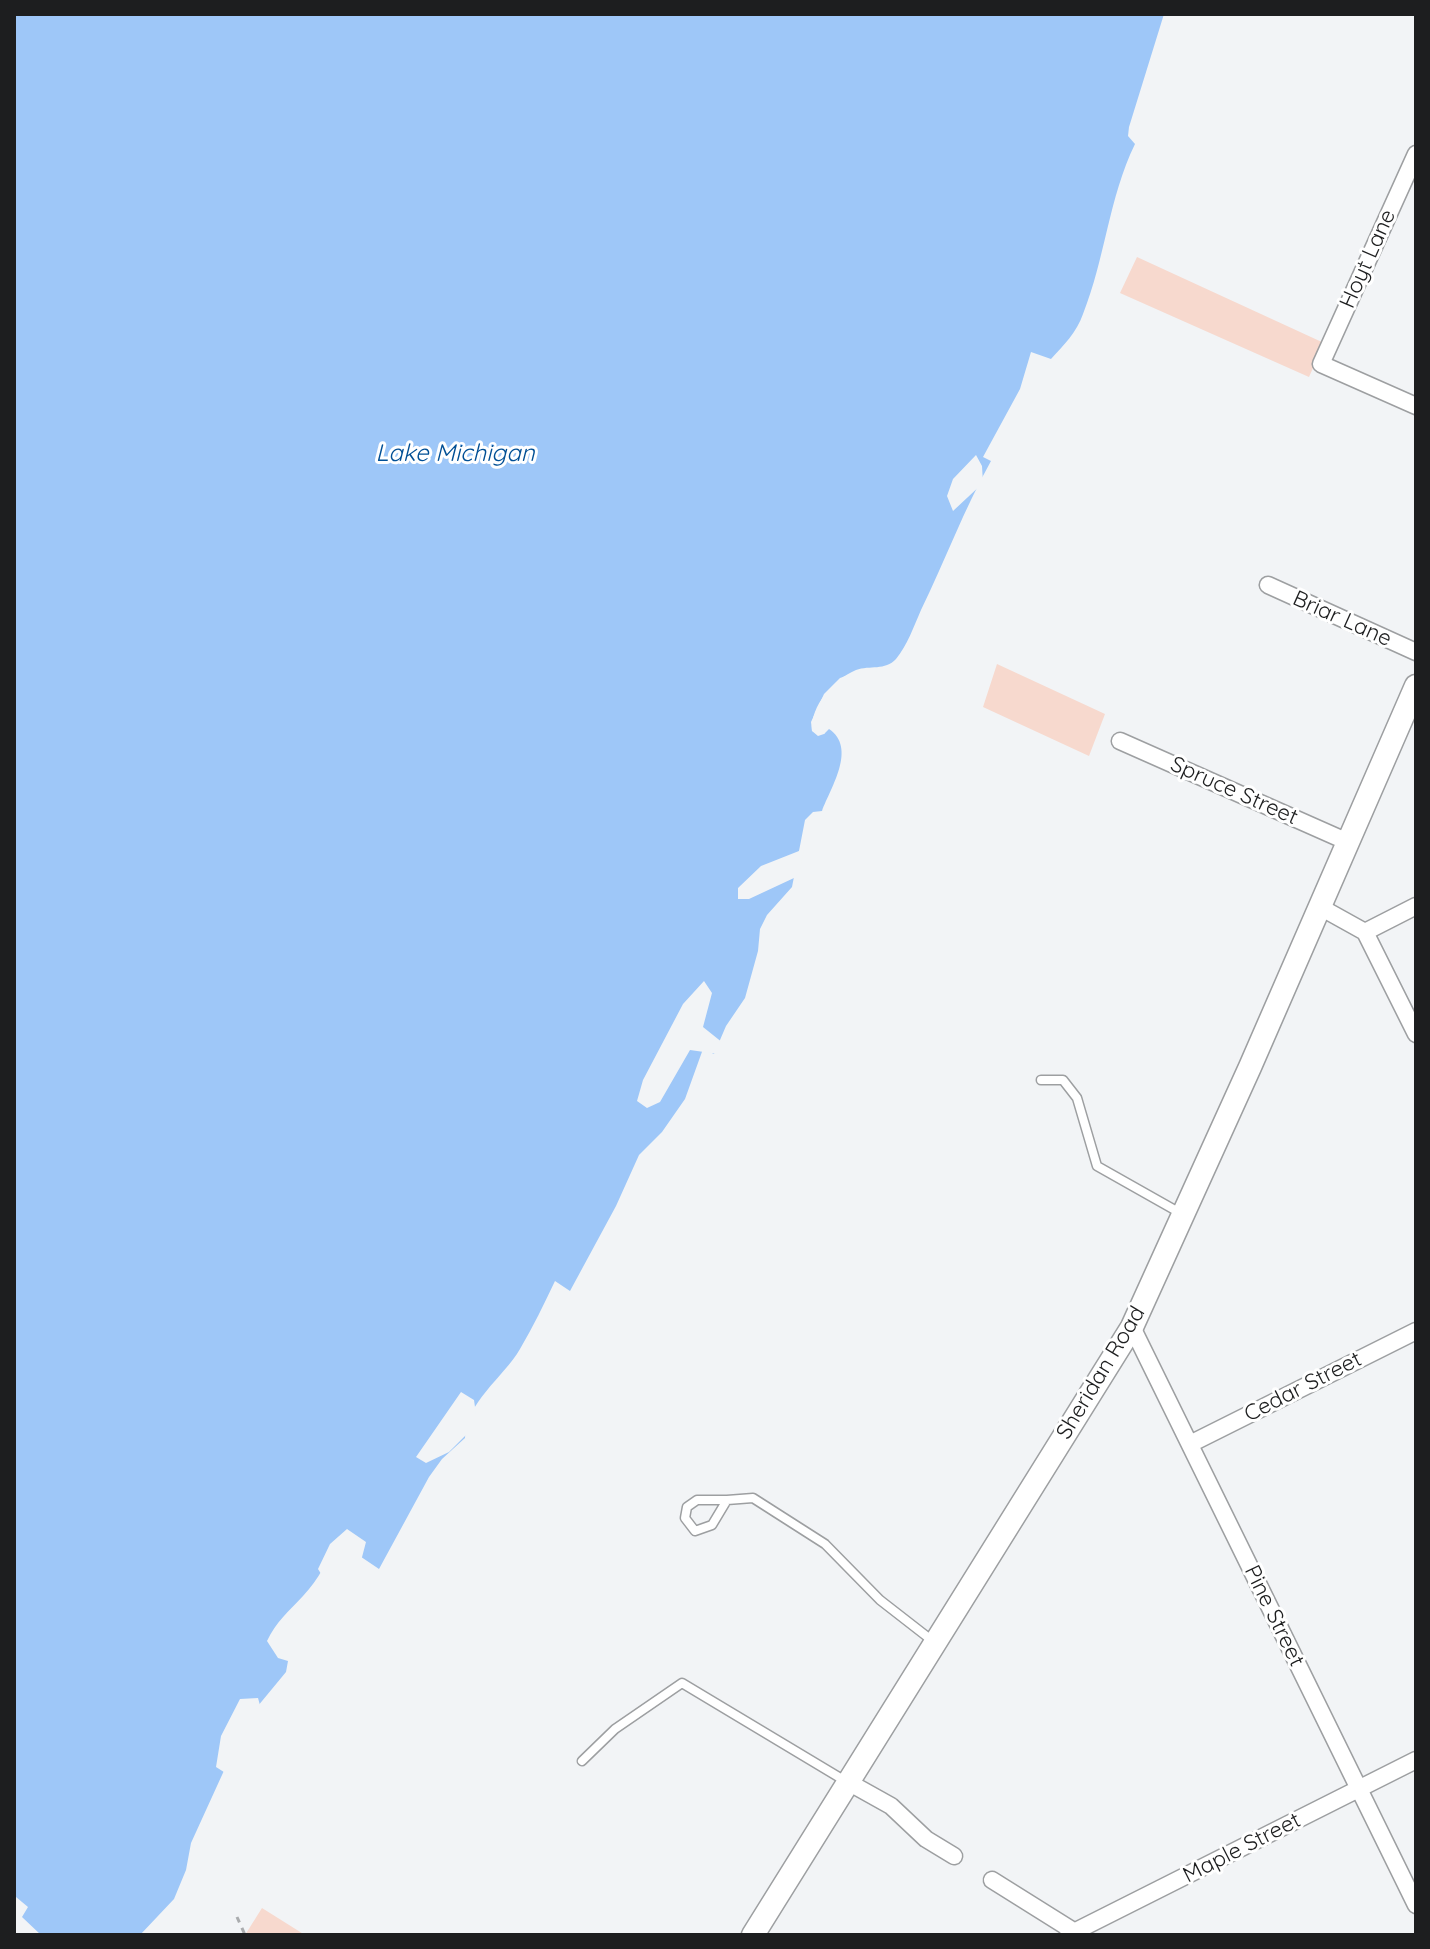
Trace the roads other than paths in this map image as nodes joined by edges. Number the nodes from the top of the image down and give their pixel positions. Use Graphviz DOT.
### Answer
graph roads {
  1 [pos="1416,154"];
  2 [pos="1416,406"];
  3 [pos="1268,585"];
  4 [pos="1416,652"];
  5 [pos="1416,686"];
  6 [pos="1120,741"];
  7 [pos="1348,842"];
  8 [pos="1416,906"];
  9 [pos="1320,907"];
  10 [pos="1365,932"];
  11 [pos="1416,1034"];
  12 [pos="1041,1080"];
  13 [pos="1183,1215"];
  14 [pos="1132,1327"];
  15 [pos="1416,1331"];
  16 [pos="1190,1444"];
  17 [pos="727,1500"];
  18 [pos="935,1643"];
  19 [pos="1416,1760"];
  20 [pos="582,1761"];
  21 [pos="848,1782"];
  22 [pos="1358,1789"];
  23 [pos="954,1856"];
  24 [pos="992,1880"];
  25 [pos="1416,1905"];
  26 [pos="1072,1933"];
  27 [pos="753,1935"];
  1 -- 2 [label="street, Hoyt Lane"];
  3 -- 4 [label="street, Briar Lane"];
  5 -- 7 [label="street, Sheridan Road"];
  6 -- 7 [label="street, Spruce Street"];
  7 -- 9 [label="street, Sheridan Road"];
  8 -- 10 [label="street"];
  9 -- 10 [label="street"];
  9 -- 13 [label="street, Sheridan Road"];
  10 -- 11 [label="street"];
  12 -- 13 [label="lane"];
  13 -- 14 [label="street, Sheridan Road"];
  14 -- 16 [label="street, Pine Street"];
  14 -- 18 [label="street, Sheridan Road"];
  15 -- 16 [label="street, Cedar Street"];
  16 -- 22 [label="street, Pine Street"];
  17 -- 17 [label="lane"];
  17 -- 18 [label="lane"];
  18 -- 21 [label="street, Sheridan Road"];
  19 -- 22 [label="street, Maple Street"];
  20 -- 21 [label="lane"];
  21 -- 23 [label="street"];
  21 -- 27 [label="street, Sheridan Road"];
  22 -- 25 [label="street, Pine Street"];
  22 -- 26 [label="street, Maple Street"];
  24 -- 26 [label="street"];
}
